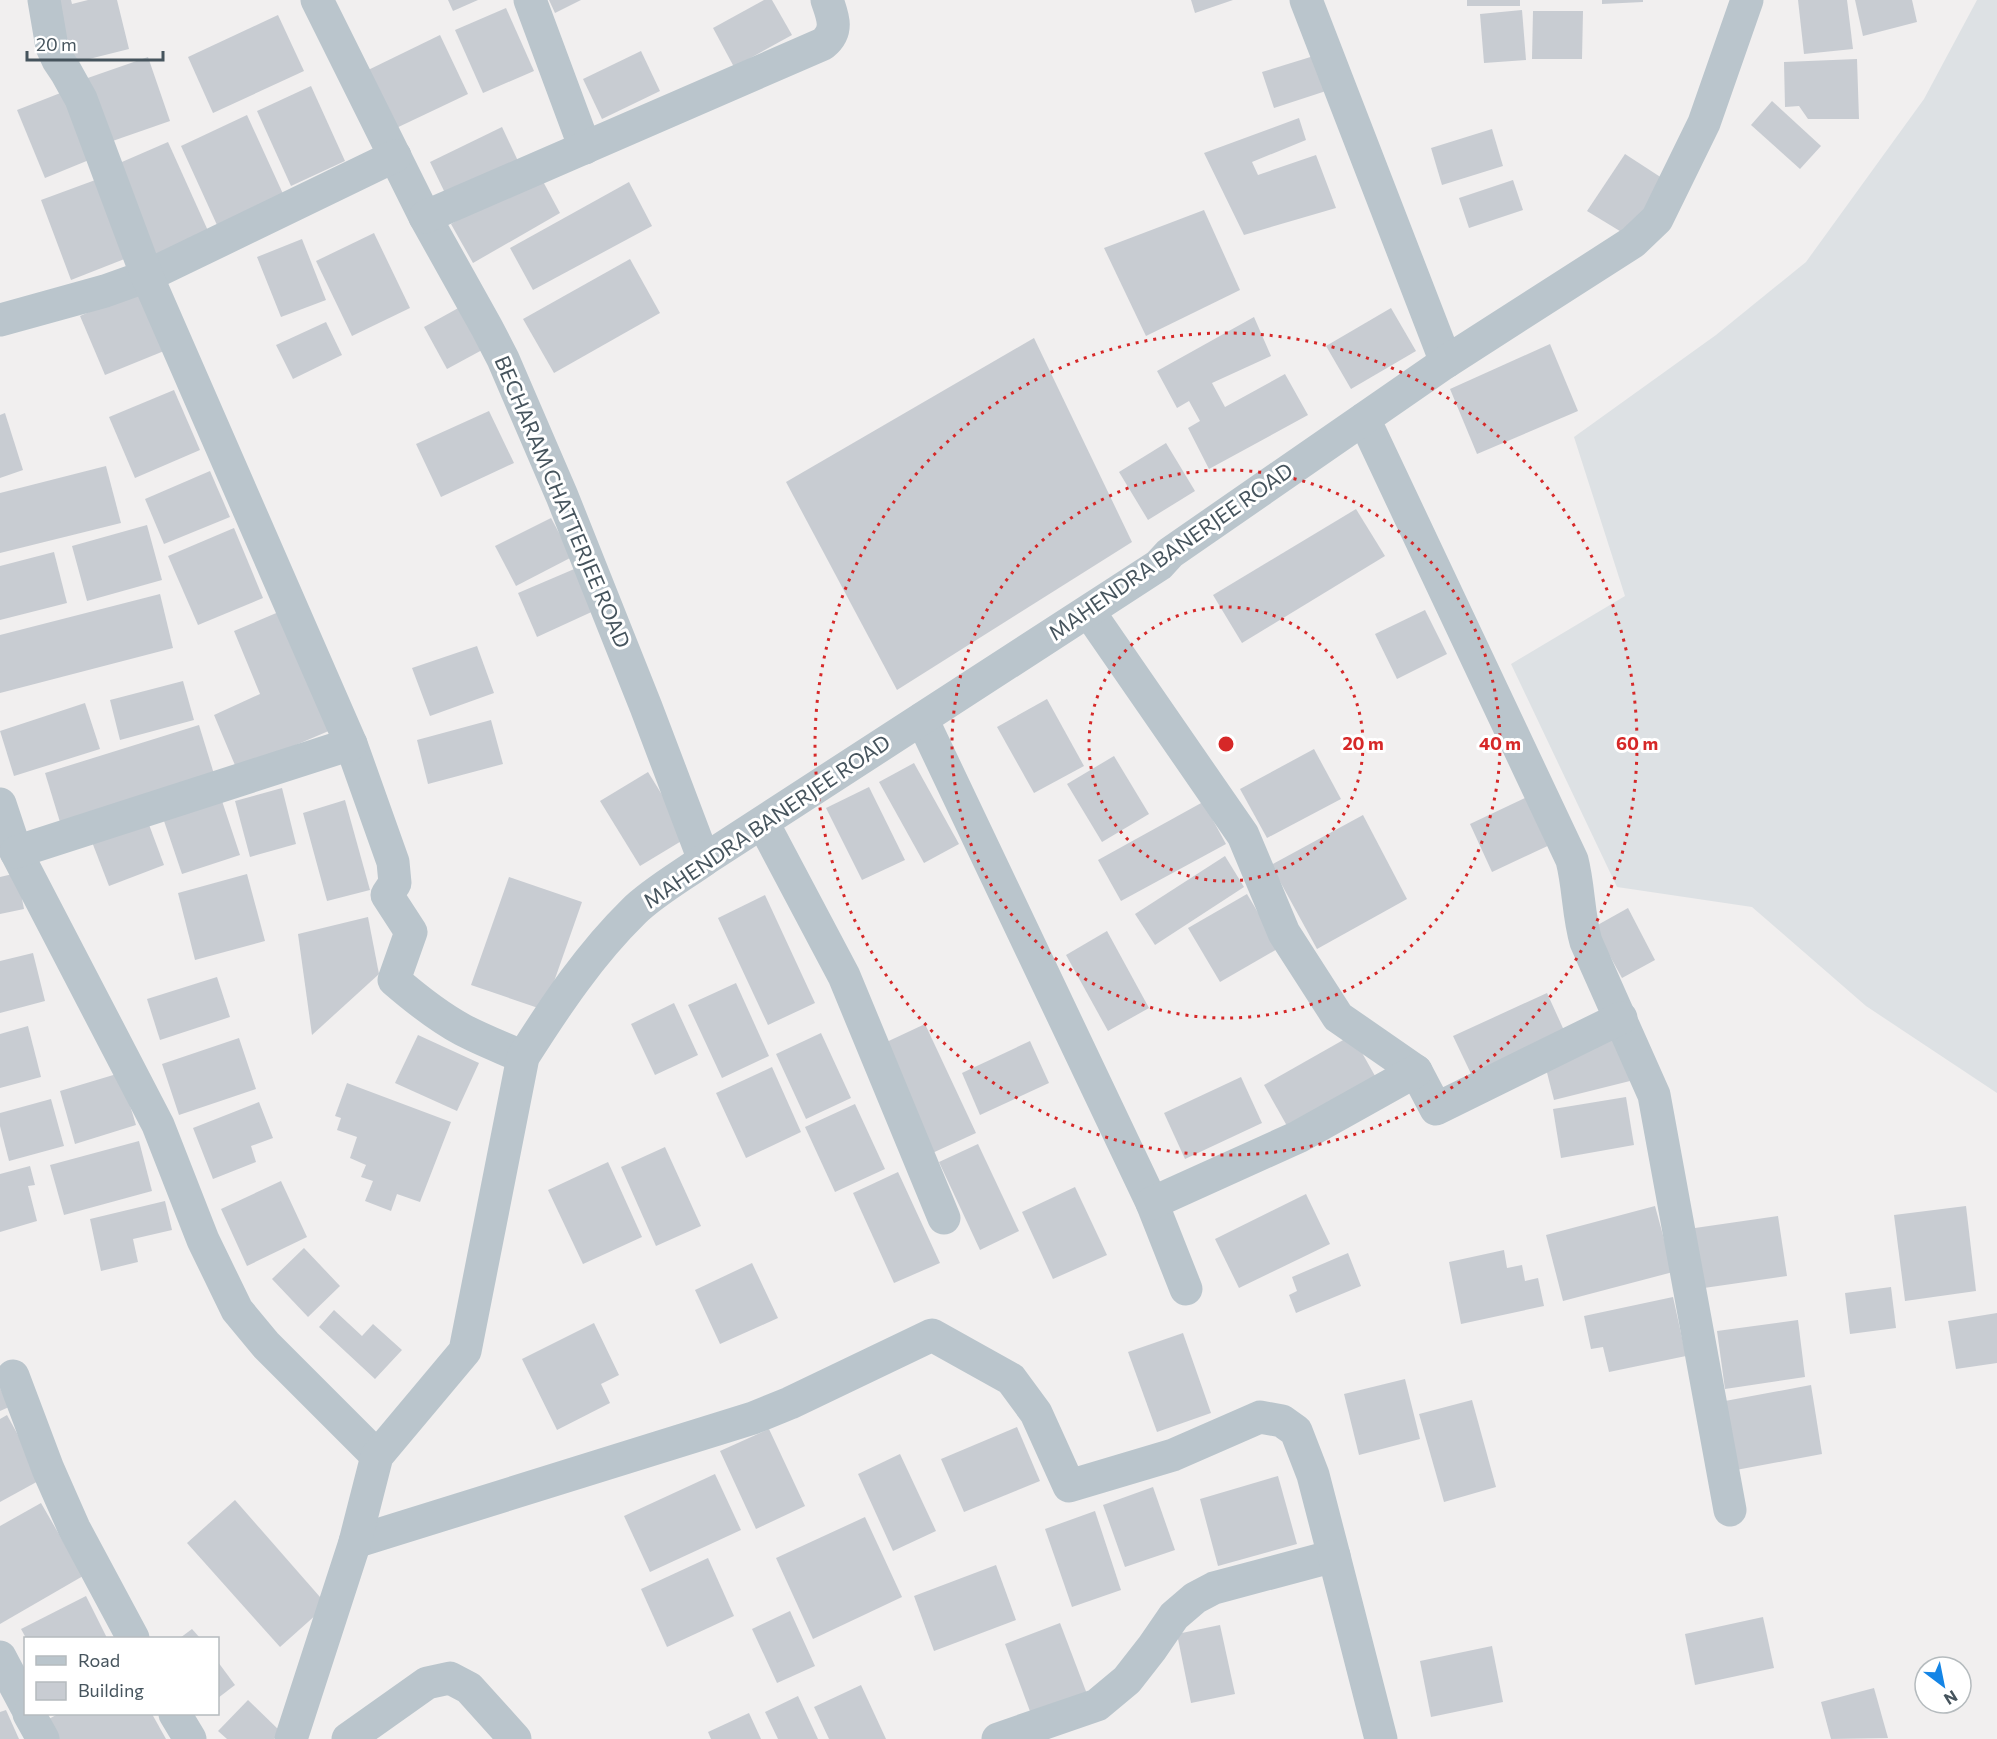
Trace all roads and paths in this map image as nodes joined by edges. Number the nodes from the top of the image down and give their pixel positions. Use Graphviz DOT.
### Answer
graph roads {
  1 [pos="44,0"];
  2 [pos="317,0"];
  3 [pos="530,0"];
  4 [pos="827,0"];
  5 [pos="1306,0"];
  6 [pos="1747,0"];
  7 [pos="391,148"];
  8 [pos="585,148"];
  9 [pos="425,217"];
  10 [pos="147,276"];
  11 [pos="0,320"];
  12 [pos="1446,362"];
  13 [pos="1364,419"];
  14 [pos="1089,612"];
  15 [pos="922,719"];
  16 [pos="351,744"];
  17 [pos="0,804"];
  18 [pos="763,823"];
  19 [pos="16,852"];
  20 [pos="704,860"];
  21 [pos="1621,1018"];
  22 [pos="523,1057"];
  23 [pos="1416,1071"];
  24 [pos="1152,1203"];
  25 [pos="944,1218"];
  26 [pos="1186,1289"];
  27 [pos="13,1376"];
  28 [pos="377,1456"];
  29 [pos="1730,1510"];
  30 [pos="355,1542"];
  31 [pos="1334,1556"];
  32 [pos="132,1637"];
  33 [pos="0,1657"];
  34 [pos="24,1702"];
  35 [pos="30,1715"];
  36 [pos="176,1715"];
  37 [pos="1065,1728"];
  38 [pos="43,1739"];
  39 [pos="190,1739"];
  40 [pos="291,1739"];
  41 [pos="348,1739"];
  42 [pos="515,1739"];
  43 [pos="998,1739"];
  44 [pos="1381,1739"];
  1 -- 10 [label="street"];
  2 -- 7 [label="street, BECHARAM CHATTERJEE ROAD"];
  3 -- 8 [label="street"];
  4 -- 8 [label="street"];
  5 -- 12 [label="street"];
  6 -- 12 [label="street, MAHENDRA BANERJEE ROAD"];
  7 -- 9 [label="street, BECHARAM CHATTERJEE ROAD"];
  7 -- 10 [label="street"];
  8 -- 9 [label="street"];
  9 -- 20 [label="street, BECHARAM CHATTERJEE ROAD"];
  10 -- 11 [label="street"];
  10 -- 16 [label="street"];
  12 -- 13 [label="street, MAHENDRA BANERJEE ROAD"];
  13 -- 14 [label="street, MAHENDRA BANERJEE ROAD"];
  13 -- 21 [label="street"];
  14 -- 15 [label="street, MAHENDRA BANERJEE ROAD"];
  14 -- 23 [label="street"];
  15 -- 18 [label="street, MAHENDRA BANERJEE ROAD"];
  15 -- 24 [label="street"];
  16 -- 19 [label="street"];
  16 -- 22 [label="street"];
  17 -- 19 [label="street"];
  18 -- 20 [label="street, MAHENDRA BANERJEE ROAD"];
  18 -- 25 [label="street"];
  19 -- 28 [label="street"];
  20 -- 22 [label="street, MAHENDRA BANERJEE ROAD"];
  21 -- 23 [label="street"];
  21 -- 29 [label="street"];
  22 -- 28 [label="street, MAHENDRA BANERJEE ROAD"];
  23 -- 24 [label="street"];
  24 -- 26 [label="street"];
  27 -- 32 [label="street"];
  28 -- 30 [label="street, MAHENDRA BANERJEE ROAD"];
  30 -- 31 [label="street"];
  30 -- 40 [label="street, MAHENDRA BANERJEE ROAD"];
  31 -- 37 [label="street"];
  31 -- 44 [label="street"];
  33 -- 34 [label="street"];
  35 -- 38 [label="street"];
  36 -- 39 [label="street"];
  37 -- 43 [label="street"];
  41 -- 42 [label="street"];
}
